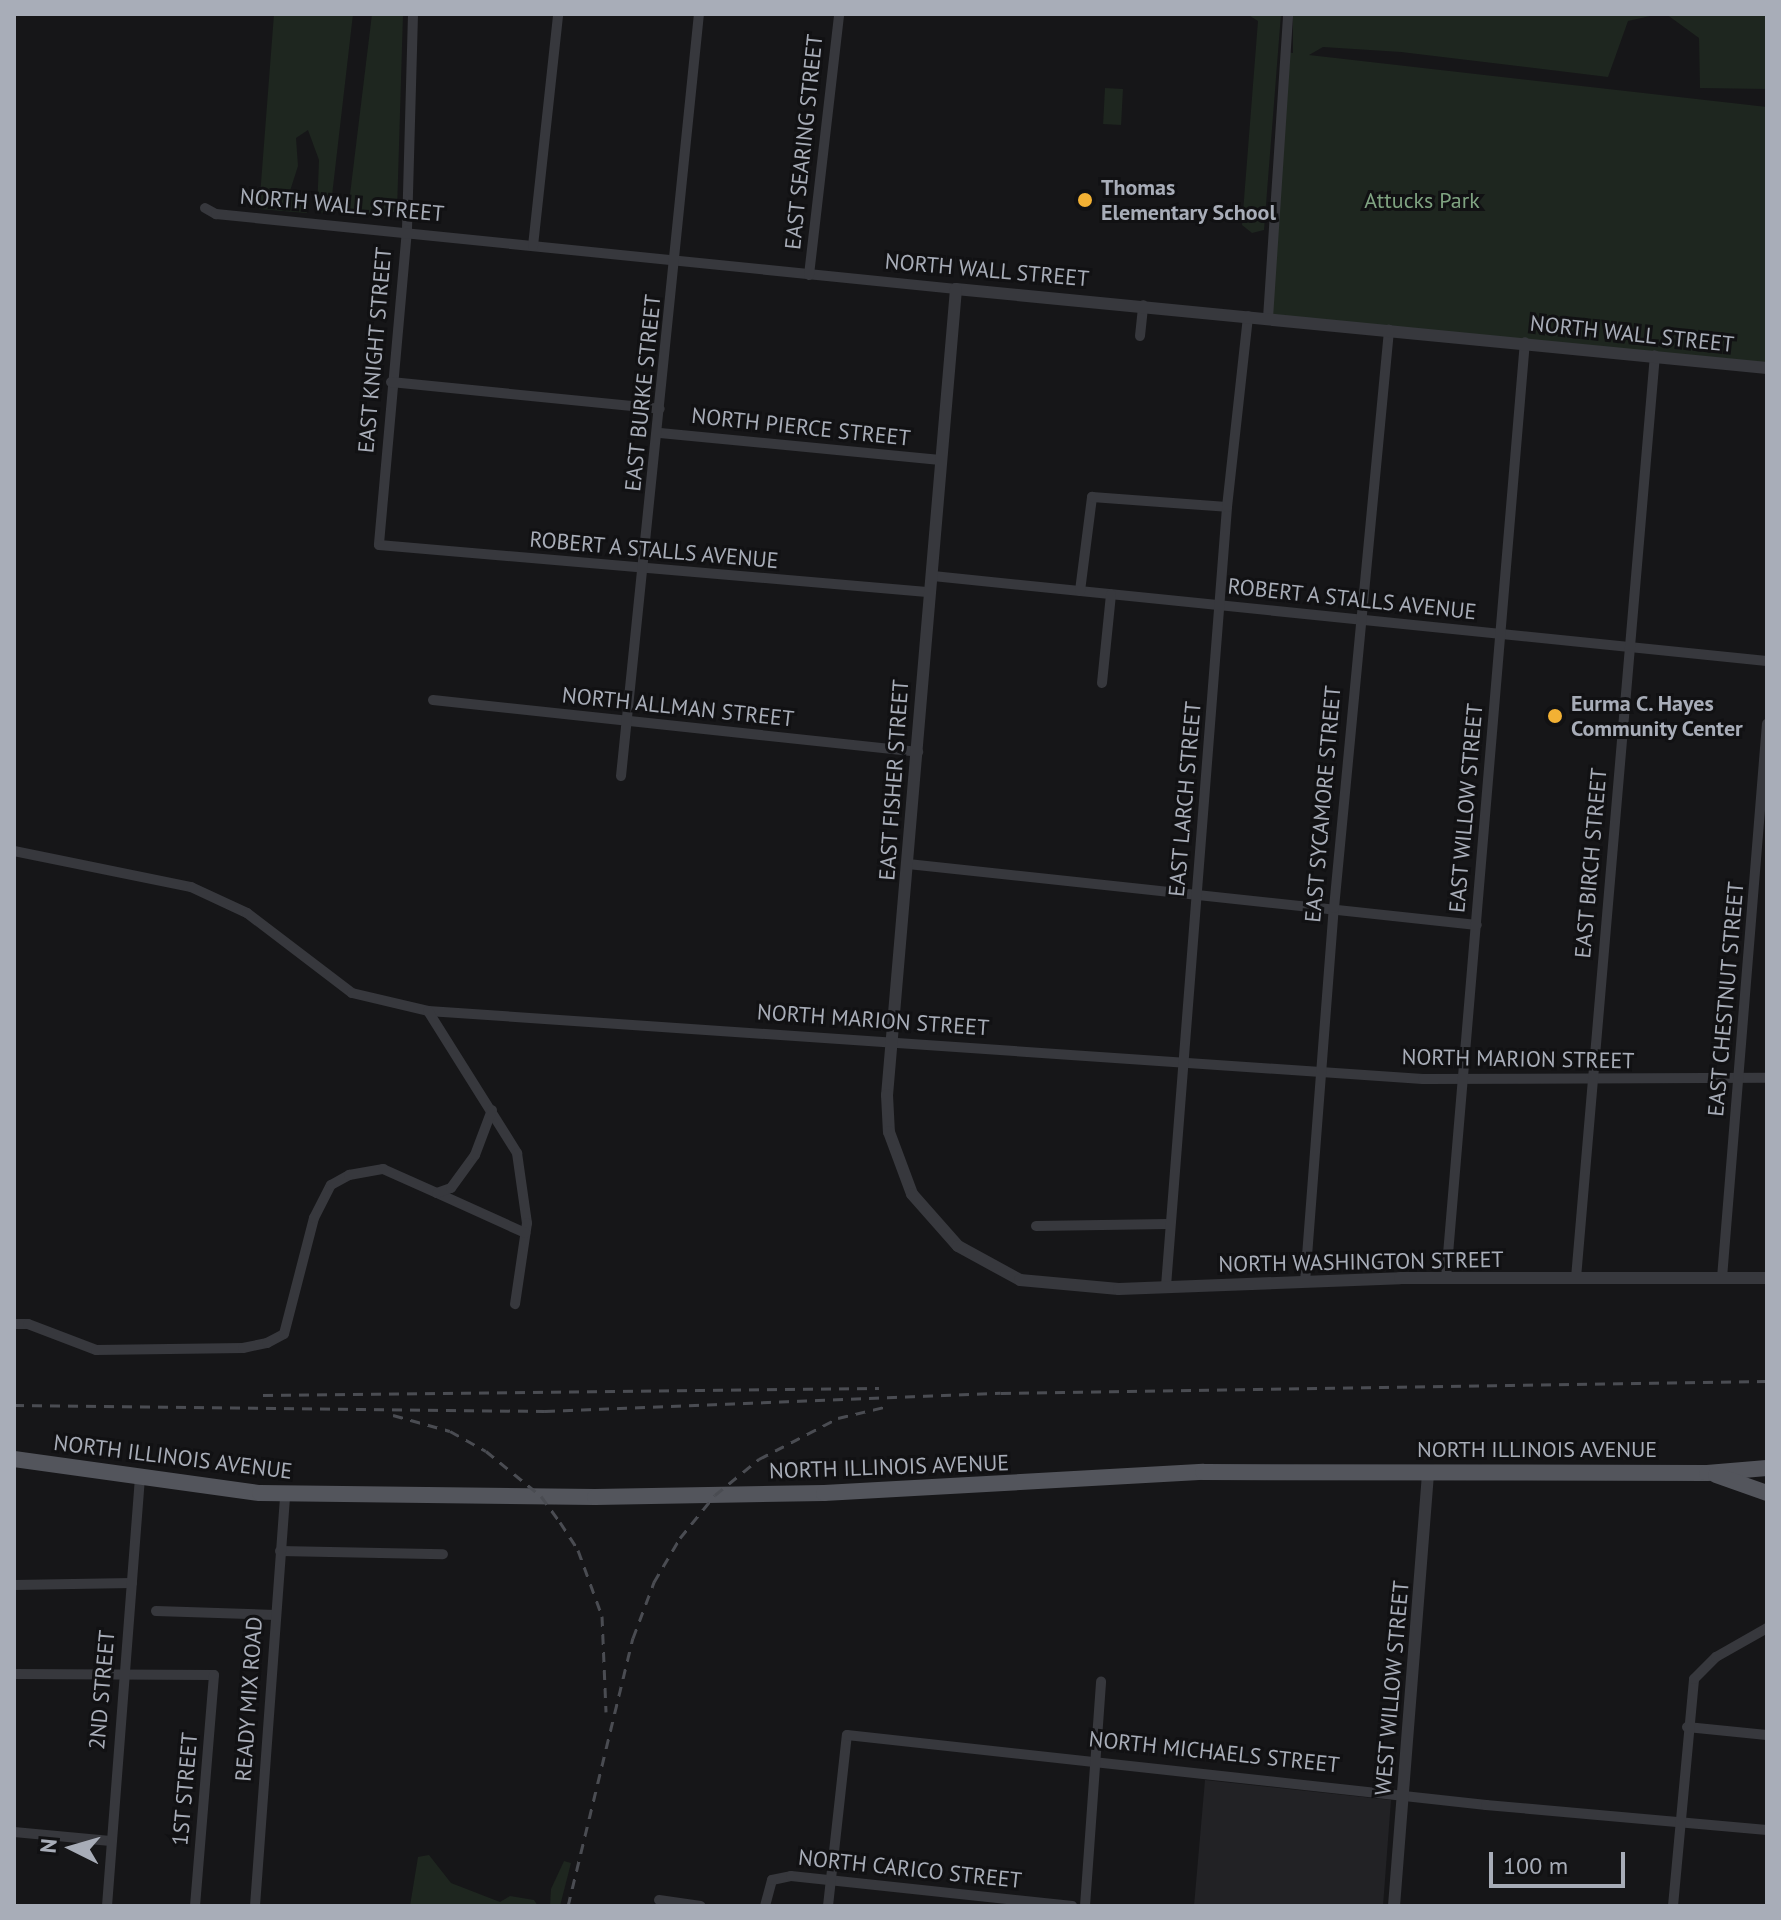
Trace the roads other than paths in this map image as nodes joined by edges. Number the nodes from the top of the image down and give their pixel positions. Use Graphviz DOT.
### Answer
graph roads {
  1 [pos="413,14"];
  2 [pos="558,14"];
  3 [pos="699,14"];
  4 [pos="839,14"];
  5 [pos="1288,14"];
  6 [pos="205,208"];
  7 [pos="407,230"];
  8 [pos="533,246"];
  9 [pos="677,261"];
  10 [pos="809,275"];
  11 [pos="956,289"];
  12 [pos="1143,305"];
  13 [pos="1248,316"];
  14 [pos="1268,318"];
  15 [pos="1389,330"];
  16 [pos="1140,336"];
  17 [pos="1525,342"];
  18 [pos="1655,355"];
  19 [pos="1767,368"];
  20 [pos="391,382"];
  21 [pos="660,409"];
  22 [pos="660,433"];
  23 [pos="938,460"];
  24 [pos="1227,507"];
  25 [pos="379,545"];
  26 [pos="644,571"];
  27 [pos="933,576"];
  28 [pos="1080,591"];
  29 [pos="927,592"];
  30 [pos="1111,594"];
  31 [pos="1222,605"];
  32 [pos="1360,620"];
  33 [pos="1500,636"];
  34 [pos="1630,648"];
  35 [pos="1767,661"];
  36 [pos="1102,683"];
  37 [pos="433,700"];
  38 [pos="628,722"];
  39 [pos="1767,724"];
  40 [pos="918,752"];
  41 [pos="621,776"];
  42 [pos="14,851"];
  43 [pos="908,864"];
  44 [pos="1761,885"];
  45 [pos="1197,894"];
  46 [pos="1334,908"];
  47 [pos="1477,925"];
  48 [pos="428,1011"];
  49 [pos="892,1041"];
  50 [pos="1184,1061"];
  51 [pos="1320,1069"];
  52 [pos="1767,1078"];
  53 [pos="1740,1079"];
  54 [pos="1464,1081"];
  55 [pos="1592,1082"];
  56 [pos="492,1110"];
  57 [pos="437,1193"];
  58 [pos="1168,1224"];
  59 [pos="1036,1226"];
  60 [pos="525,1233"];
  61 [pos="964,1251"];
  62 [pos="1446,1278"];
  63 [pos="1576,1278"];
  64 [pos="1722,1278"];
  65 [pos="1767,1278"];
  66 [pos="1305,1282"];
  67 [pos="1166,1286"];
  68 [pos="515,1304"];
  69 [pos="14,1324"];
  70 [pos="14,1459"];
  71 [pos="1767,1468"];
  72 [pos="1428,1472"];
  73 [pos="1707,1473"];
  74 [pos="140,1477"];
  75 [pos="1767,1493"];
  76 [pos="285,1494"];
  77 [pos="280,1551"];
  78 [pos="443,1554"];
  79 [pos="132,1583"];
  80 [pos="14,1585"];
  81 [pos="156,1611"];
  82 [pos="275,1615"];
  83 [pos="1767,1628"];
  84 [pos="122,1671"];
  85 [pos="14,1674"];
  86 [pos="1101,1682"];
  87 [pos="1687,1727"];
  88 [pos="1767,1735"];
  89 [pos="1097,1760"];
  90 [pos="1403,1793"];
  91 [pos="1680,1823"];
  92 [pos="1767,1830"];
  93 [pos="14,1832"];
  94 [pos="111,1841"];
  95 [pos="829,1876"];
  96 [pos="659,1900"];
  97 [pos="107,1906"];
  98 [pos="195,1906"];
  99 [pos="255,1906"];
  100 [pos="701,1906"];
  101 [pos="765,1906"];
  102 [pos="828,1906"];
  103 [pos="1072,1906"];
  104 [pos="1085,1906"];
  105 [pos="1394,1906"];
  106 [pos="1673,1906"];
  1 -- 7 [label="street, EAST KNIGHT STREET"];
  2 -- 8 [label="street"];
  3 -- 9 [label="street, EAST BURKE STREET"];
  4 -- 10 [label="street, EAST SEARING STREET"];
  5 -- 14 [label="street"];
  6 -- 7 [label="street, NORTH WALL STREET"];
  7 -- 8 [label="street, NORTH WALL STREET"];
  7 -- 20 [label="street, EAST KNIGHT STREET"];
  8 -- 9 [label="street, NORTH WALL STREET"];
  9 -- 10 [label="street, NORTH WALL STREET"];
  9 -- 21 [label="street, EAST BURKE STREET"];
  10 -- 11 [label="street, NORTH WALL STREET"];
  11 -- 12 [label="street, NORTH WALL STREET"];
  11 -- 23 [label="street, EAST FISHER STREET"];
  12 -- 13 [label="street, NORTH WALL STREET"];
  12 -- 16 [label="street"];
  13 -- 14 [label="street, NORTH WALL STREET"];
  13 -- 24 [label="street, EAST LARCH STREET"];
  14 -- 15 [label="street, NORTH WALL STREET"];
  15 -- 17 [label="street, NORTH WALL STREET"];
  15 -- 32 [label="street, EAST SYCAMORE STREET"];
  17 -- 18 [label="street, NORTH WALL STREET"];
  17 -- 33 [label="street, EAST WILLOW STREET"];
  18 -- 19 [label="street, NORTH WALL STREET"];
  18 -- 34 [label="street, EAST BIRCH STREET"];
  20 -- 21 [label="street, NORTH PIERCE STREET"];
  20 -- 25 [label="street, EAST KNIGHT STREET"];
  21 -- 22 [label="street, EAST BURKE STREET"];
  22 -- 23 [label="street, NORTH PIERCE STREET"];
  22 -- 26 [label="street, EAST BURKE STREET"];
  23 -- 27 [label="street, EAST FISHER STREET"];
  24 -- 28 [label="street"];
  24 -- 31 [label="street, EAST LARCH STREET"];
  25 -- 26 [label="street, ROBERT A STALLS AVENUE"];
  26 -- 29 [label="street, ROBERT A STALLS AVENUE"];
  26 -- 38 [label="street, EAST BURKE STREET"];
  27 -- 28 [label="street, ROBERT A STALLS AVENUE"];
  27 -- 29 [label="street, EAST FISHER STREET"];
  28 -- 30 [label="street, ROBERT A STALLS AVENUE"];
  29 -- 40 [label="street, EAST FISHER STREET"];
  30 -- 31 [label="street, ROBERT A STALLS AVENUE"];
  30 -- 36 [label="street"];
  31 -- 32 [label="street, ROBERT A STALLS AVENUE"];
  31 -- 45 [label="street, EAST LARCH STREET"];
  32 -- 33 [label="street, ROBERT A STALLS AVENUE"];
  32 -- 46 [label="street, EAST SYCAMORE STREET"];
  33 -- 34 [label="street, ROBERT A STALLS AVENUE"];
  33 -- 47 [label="street, EAST WILLOW STREET"];
  34 -- 35 [label="street, ROBERT A STALLS AVENUE"];
  34 -- 55 [label="street, EAST BIRCH STREET"];
  37 -- 38 [label="street, NORTH ALLMAN STREET"];
  38 -- 40 [label="street, NORTH ALLMAN STREET"];
  38 -- 41 [label="street, EAST BURKE STREET"];
  39 -- 44 [label="street, EAST CHESTNUT STREET"];
  40 -- 43 [label="street, EAST FISHER STREET"];
  42 -- 48 [label="street, NORTH MARION STREET"];
  43 -- 45 [label="street"];
  43 -- 49 [label="street, EAST FISHER STREET"];
  44 -- 53 [label="street, EAST CHESTNUT STREET"];
  45 -- 46 [label="street"];
  45 -- 50 [label="street, EAST LARCH STREET"];
  46 -- 47 [label="street"];
  46 -- 51 [label="street, EAST SYCAMORE STREET"];
  47 -- 54 [label="street, EAST WILLOW STREET"];
  48 -- 49 [label="street, NORTH MARION STREET"];
  48 -- 56 [label="street"];
  49 -- 50 [label="street, NORTH MARION STREET"];
  49 -- 61 [label="street, EAST FISHER STREET"];
  50 -- 51 [label="street, NORTH MARION STREET"];
  50 -- 58 [label="street, EAST LARCH STREET"];
  51 -- 54 [label="street, NORTH MARION STREET"];
  51 -- 66 [label="street, EAST SYCAMORE STREET"];
  52 -- 53 [label="street, NORTH MARION STREET"];
  53 -- 55 [label="street, NORTH MARION STREET"];
  53 -- 64 [label="street, EAST CHESTNUT STREET"];
  54 -- 55 [label="street, NORTH MARION STREET"];
  54 -- 62 [label="street, EAST WILLOW STREET"];
  55 -- 63 [label="street, EAST BIRCH STREET"];
  56 -- 57 [label="street"];
  56 -- 60 [label="street"];
  57 -- 60 [label="street"];
  57 -- 69 [label="street"];
  58 -- 59 [label="street"];
  58 -- 67 [label="street, EAST LARCH STREET"];
  60 -- 68 [label="street"];
  61 -- 67 [label="street, NORTH WASHINGTON STREET"];
  62 -- 63 [label="street, NORTH WASHINGTON STREET"];
  62 -- 66 [label="street, NORTH WASHINGTON STREET"];
  63 -- 64 [label="street, NORTH WASHINGTON STREET"];
  64 -- 65 [label="street, NORTH WASHINGTON STREET"];
  66 -- 67 [label="street, NORTH WASHINGTON STREET"];
  70 -- 74 [label="main road, NORTH ILLINOIS AVENUE"];
  71 -- 73 [label="main road, NORTH ILLINOIS AVENUE"];
  72 -- 73 [label="main road, NORTH ILLINOIS AVENUE"];
  72 -- 76 [label="main road, NORTH ILLINOIS AVENUE"];
  72 -- 90 [label="street, WEST WILLOW STREET"];
  73 -- 75 [label="main road"];
  74 -- 76 [label="main road, NORTH ILLINOIS AVENUE"];
  74 -- 79 [label="street, 2ND STREET"];
  76 -- 77 [label="street, READY MIX ROAD"];
  77 -- 78 [label="street"];
  77 -- 82 [label="street, READY MIX ROAD"];
  79 -- 80 [label="street"];
  79 -- 84 [label="street, 2ND STREET"];
  81 -- 82 [label="street"];
  82 -- 99 [label="street, READY MIX ROAD"];
  83 -- 87 [label="street"];
  84 -- 85 [label="street"];
  84 -- 94 [label="street, 2ND STREET"];
  84 -- 98 [label="street, 1ST STREET"];
  86 -- 89 [label="street"];
  87 -- 88 [label="street"];
  87 -- 91 [label="street"];
  89 -- 90 [label="street, NORTH MICHAELS STREET"];
  89 -- 95 [label="street, NORTH MICHAELS STREET"];
  89 -- 104 [label="street"];
  90 -- 91 [label="street, NORTH MICHAELS STREET"];
  90 -- 105 [label="street, WEST WILLOW STREET"];
  91 -- 92 [label="street, NORTH MICHAELS STREET"];
  91 -- 106 [label="street"];
  93 -- 94 [label="street"];
  94 -- 97 [label="street, 2ND STREET"];
  95 -- 101 [label="street, NORTH CARICO STREET"];
  95 -- 102 [label="street"];
  95 -- 103 [label="street, NORTH CARICO STREET"];
  96 -- 100 [label="street"];
}
